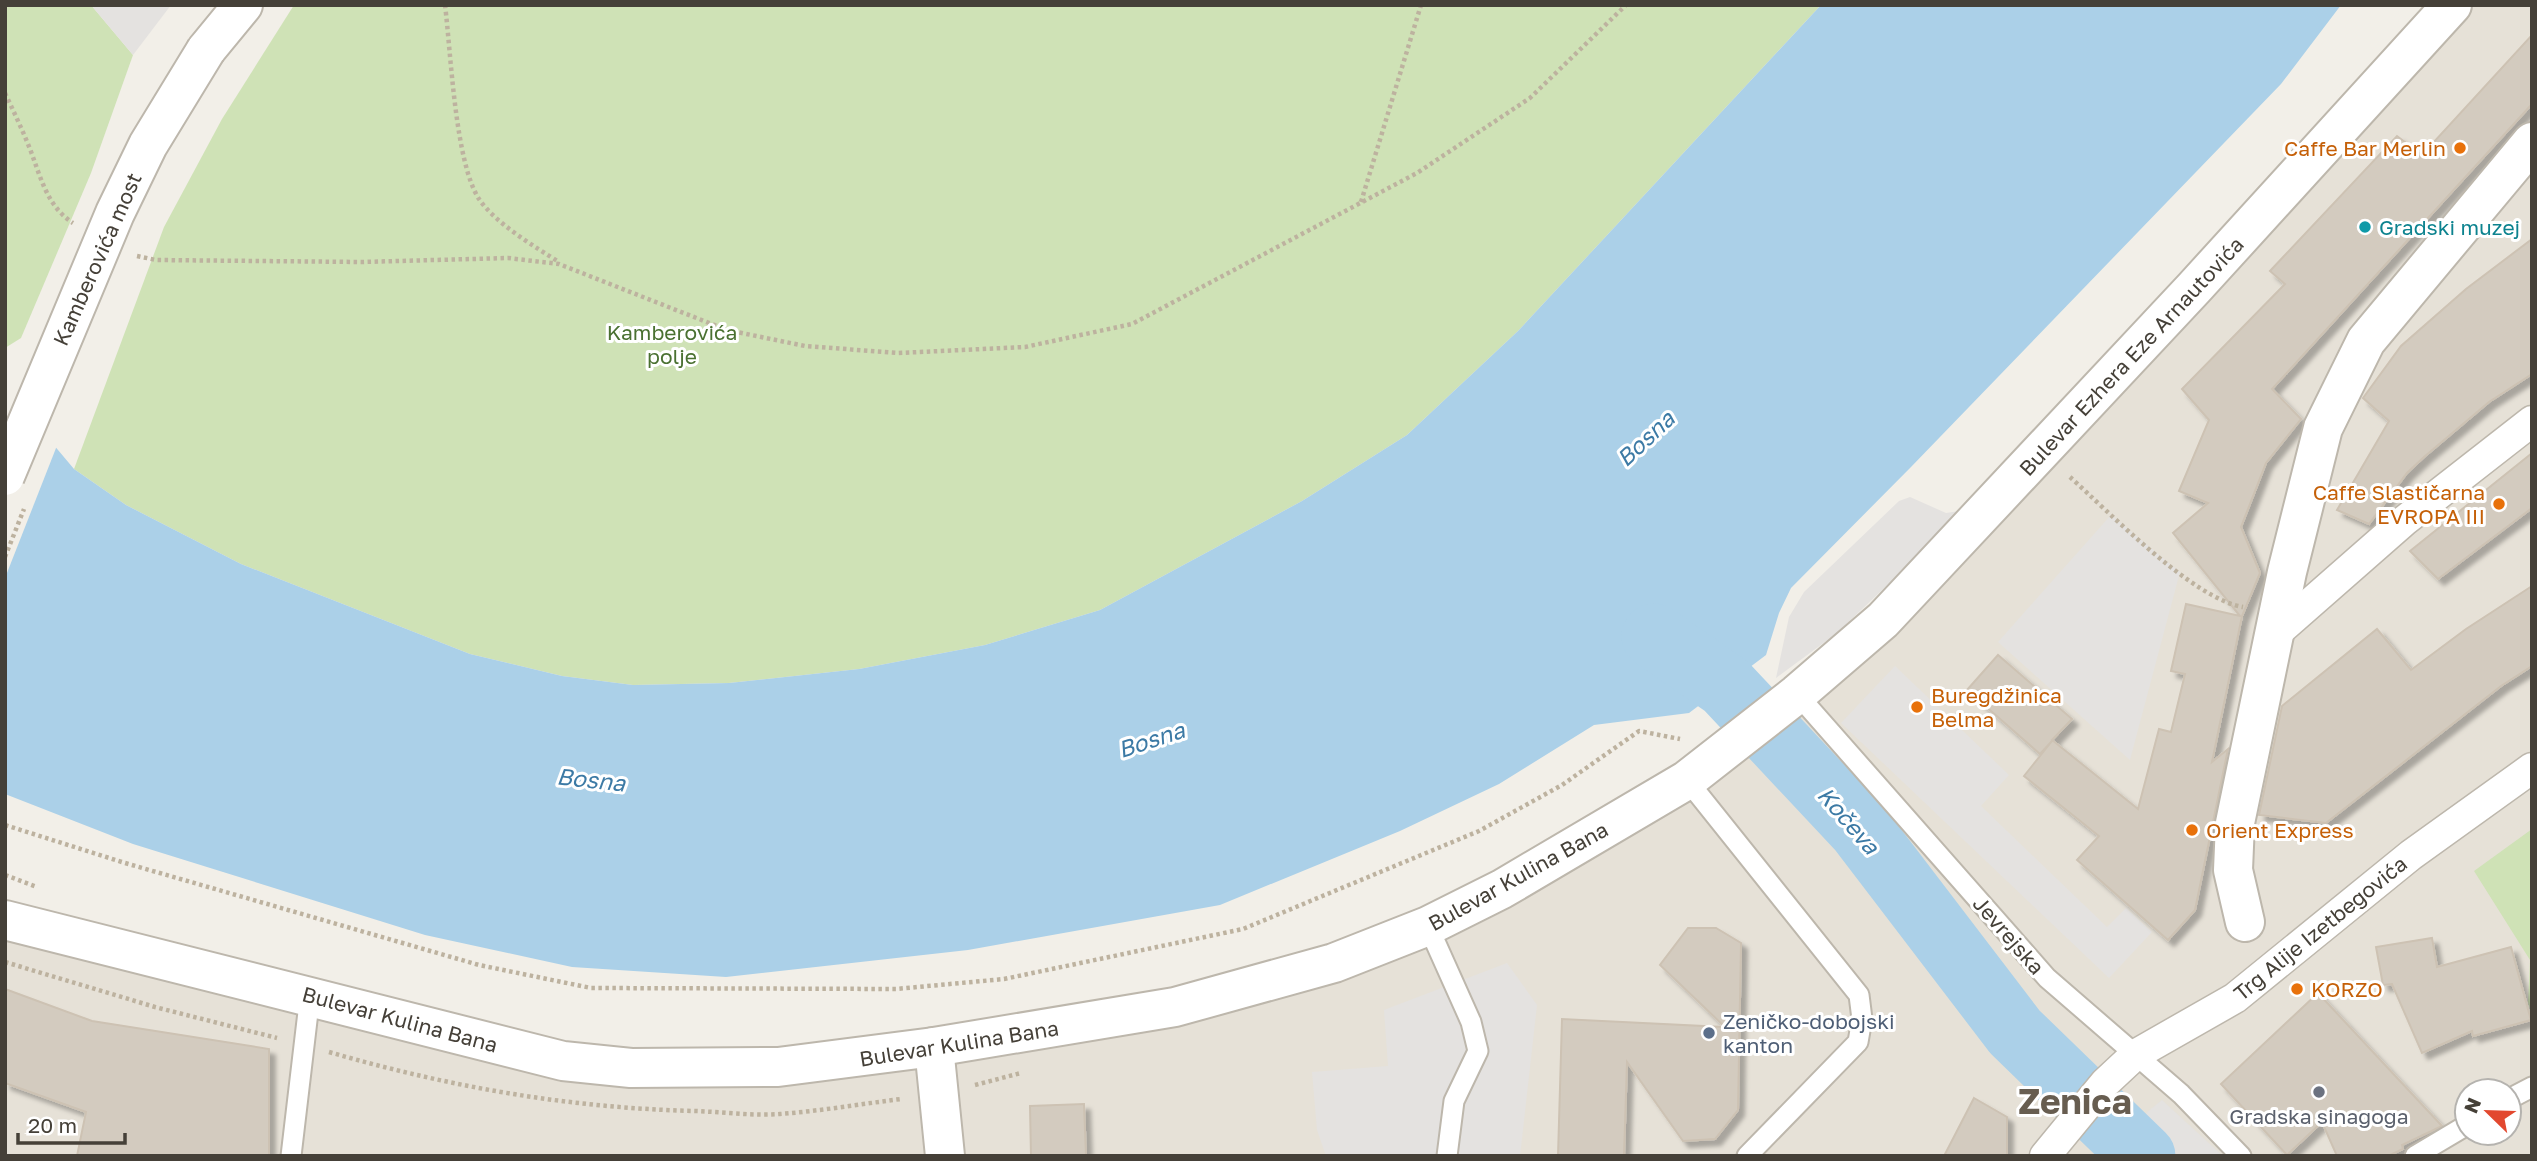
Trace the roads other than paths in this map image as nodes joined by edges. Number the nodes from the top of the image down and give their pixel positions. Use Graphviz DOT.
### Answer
graph roads {
  1 [pos="243,5"];
  2 [pos="2452,5"];
  3 [pos="2532,142"];
  4 [pos="2532,421"];
  5 [pos="5,476"];
  6 [pos="2276,624"];
  7 [pos="1797,694"];
  8 [pos="1689,764"];
  9 [pos="2532,768"];
  10 [pos="5,910"];
  11 [pos="5,920"];
  12 [pos="2245,922"];
  13 [pos="1428,926"];
  14 [pos="55,931"];
  15 [pos="310,995"];
  16 [pos="934,1047"];
  17 [pos="2135,1055"];
  18 [pos="2453,1133"];
  19 [pos="2050,1147"];
  20 [pos="291,1156"];
  21 [pos="945,1156"];
  22 [pos="1447,1156"];
  23 [pos="1747,1156"];
  24 [pos="2241,1156"];
  25 [pos="2415,1156"];
  1 -- 5 [label="street, Kamberovića most, bridge"];
  2 -- 7 [label="street, Bulevar Ezhera Eze Arnautovića"];
  3 -- 6 [label="street"];
  4 -- 6 [label="street"];
  6 -- 12 [label="street"];
  7 -- 8 [label="street, Bulevar Kulina Bana"];
  7 -- 17 [label="lane, Jevrejska"];
  8 -- 13 [label="street, Bulevar Kulina Bana"];
  8 -- 23 [label="lane"];
  9 -- 17 [label="street, Trg Alije Izetbegovića"];
  10 -- 14 [label="street, Bulevar Kulina Bana"];
  11 -- 14 [label="street, Bulevar Kulina Bana"];
  13 -- 16 [label="street, Bulevar Kulina Bana"];
  13 -- 22 [label="lane"];
  14 -- 15 [label="street, Bulevar Kulina Bana"];
  15 -- 16 [label="street, Bulevar Kulina Bana"];
  15 -- 20 [label="lane"];
  16 -- 21 [label="street"];
  17 -- 19 [label="street, Trg Alije Izetbegovića"];
  17 -- 24 [label="lane, Jevrejska"];
  18 -- 25 [label="lane"];
}
